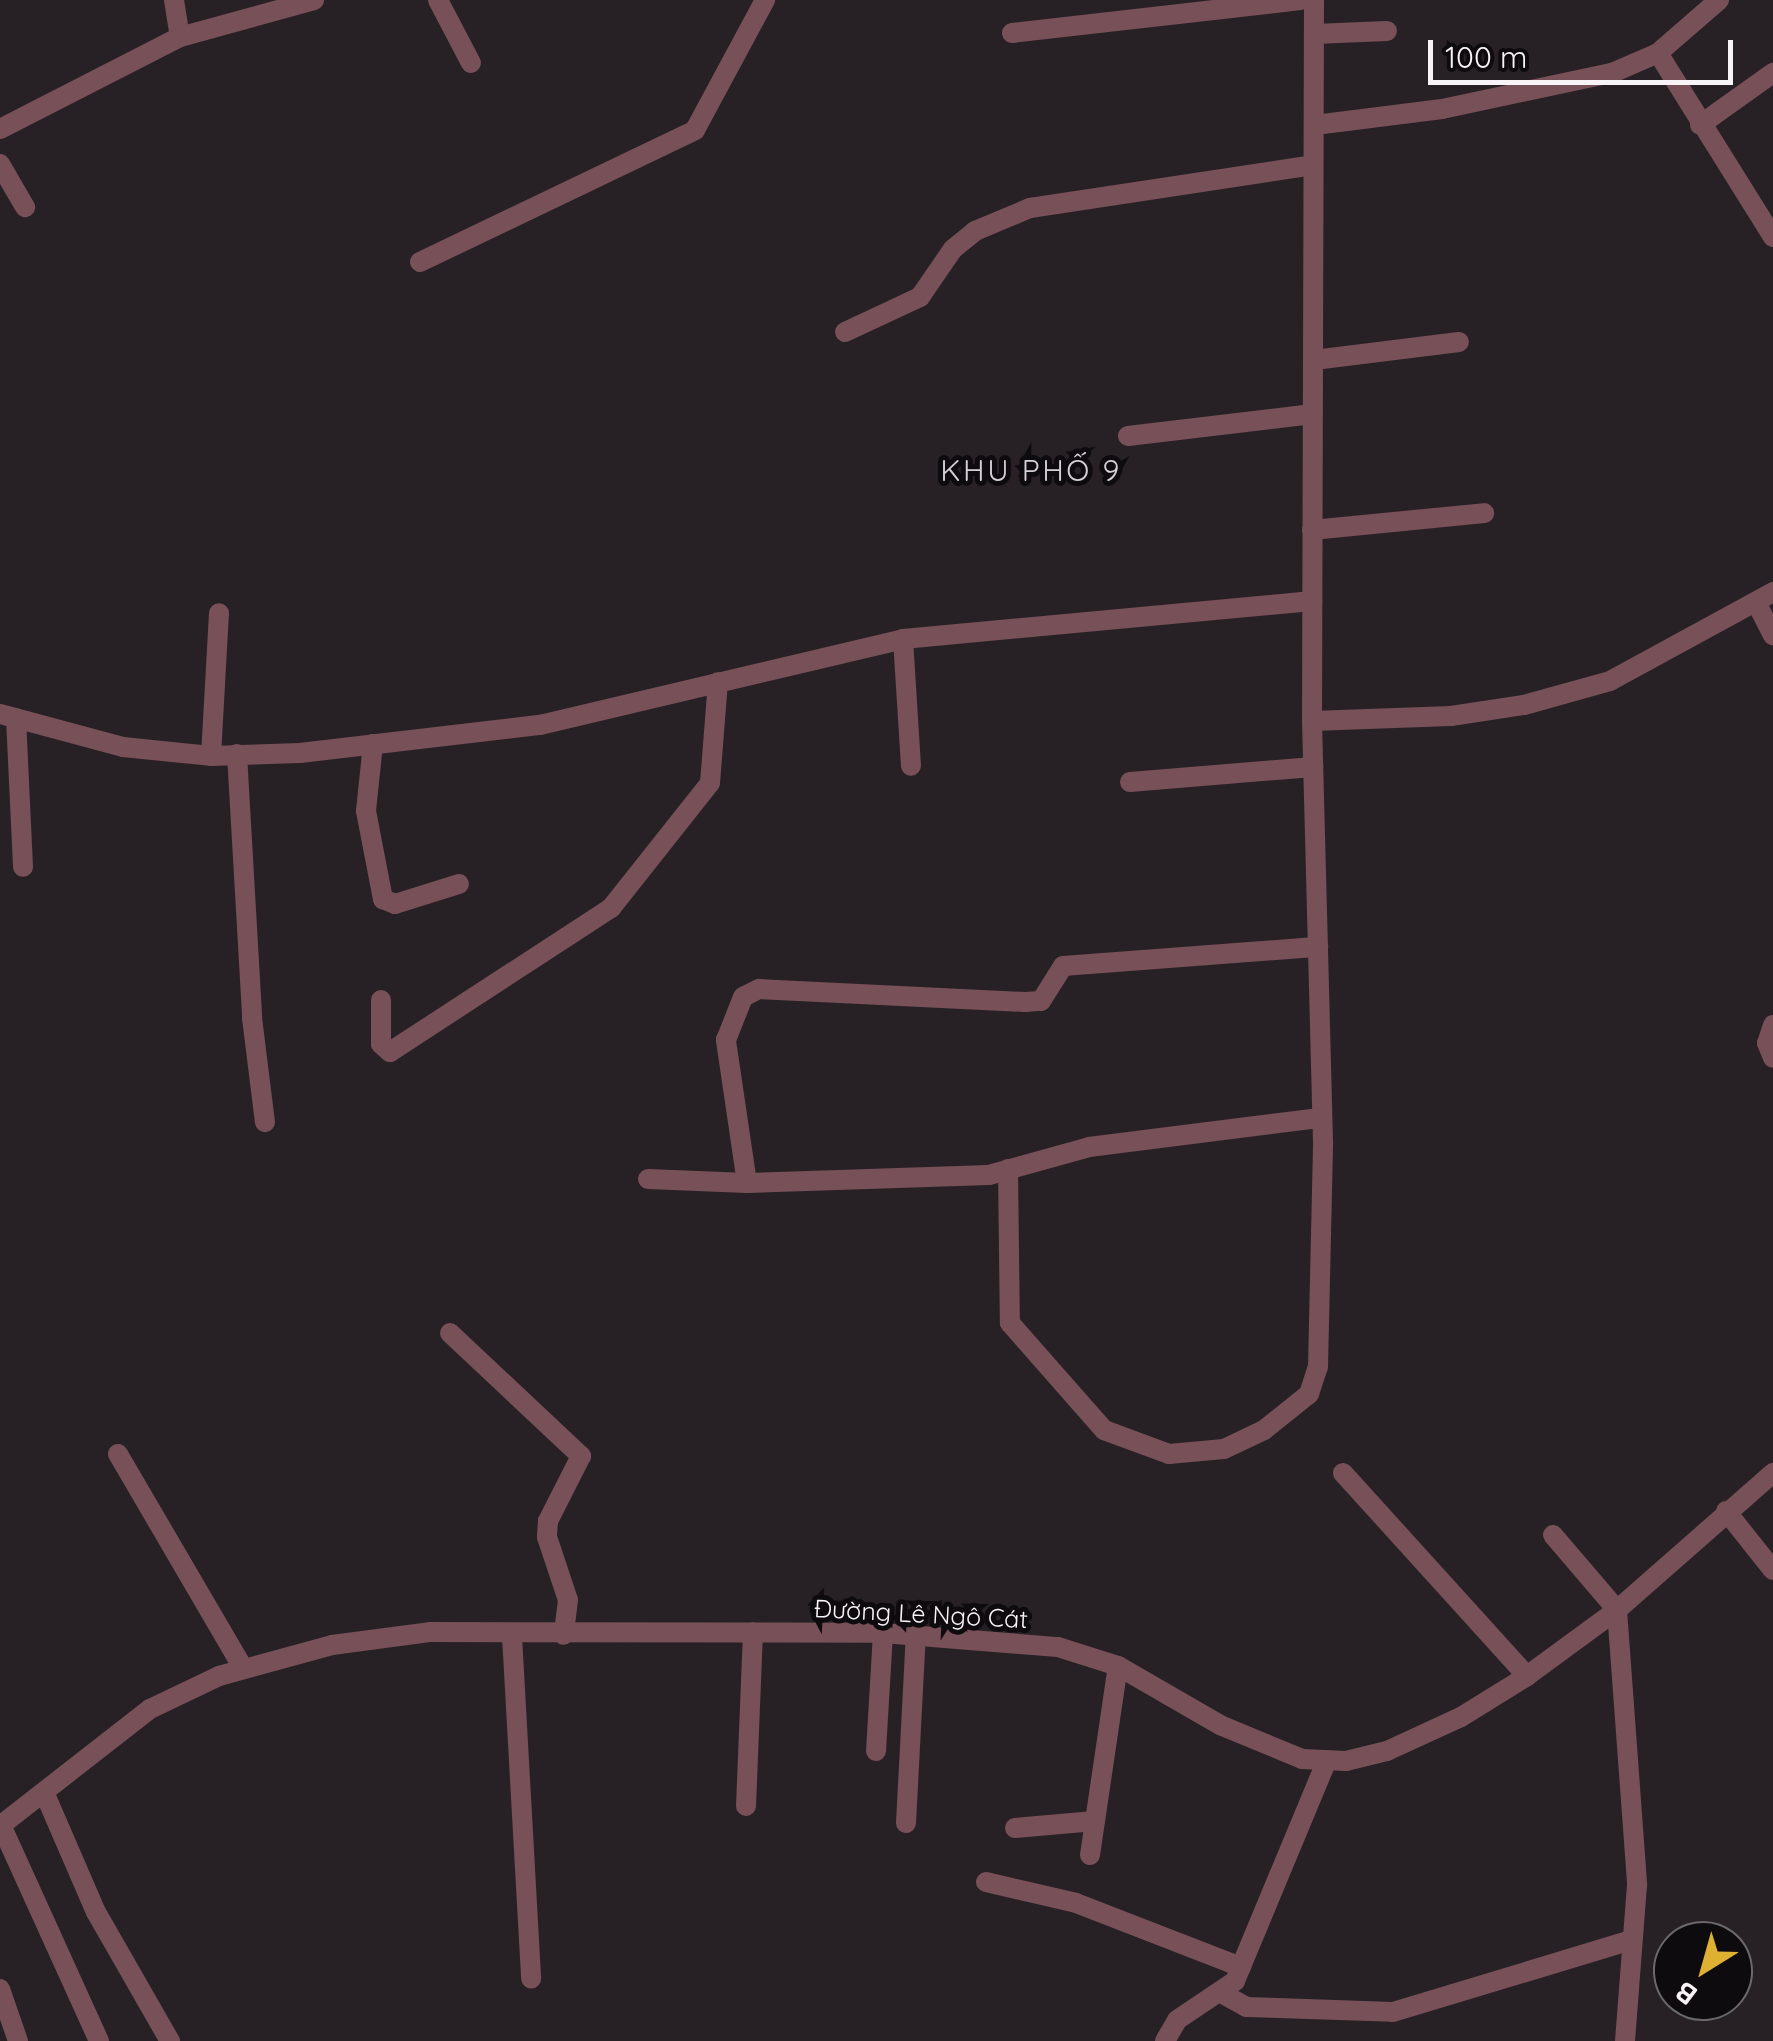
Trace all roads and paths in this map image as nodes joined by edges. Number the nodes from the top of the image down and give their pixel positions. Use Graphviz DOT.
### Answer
graph roads {
  1 [pos="174,0"];
  2 [pos="314,0"];
  3 [pos="438,0"];
  4 [pos="764,0"];
  5 [pos="1300,0"];
  6 [pos="1314,0"];
  7 [pos="1720,0"];
  8 [pos="1387,31"];
  9 [pos="1012,33"];
  10 [pos="1314,34"];
  11 [pos="180,37"];
  12 [pos="1658,53"];
  13 [pos="471,63"];
  14 [pos="1773,73"];
  15 [pos="1315,125"];
  16 [pos="1700,125"];
  17 [pos="0,129"];
  18 [pos="0,164"];
  19 [pos="1313,164"];
  20 [pos="25,208"];
  21 [pos="1773,237"];
  22 [pos="420,262"];
  23 [pos="844,332"];
  24 [pos="1459,342"];
  25 [pos="1314,360"];
  26 [pos="1313,414"];
  27 [pos="1128,436"];
  28 [pos="1484,513"];
  29 [pos="1312,530"];
  30 [pos="1765,598"];
  31 [pos="1312,601"];
  32 [pos="219,613"];
  33 [pos="1773,635"];
  34 [pos="903,639"];
  35 [pos="718,682"];
  36 [pos="8,716"];
  37 [pos="1312,720"];
  38 [pos="373,744"];
  39 [pos="237,754"];
  40 [pos="211,756"];
  41 [pos="910,766"];
  42 [pos="1313,768"];
  43 [pos="1130,782"];
  44 [pos="24,867"];
  45 [pos="458,884"];
  46 [pos="1318,947"];
  47 [pos="381,1000"];
  48 [pos="1773,1025"];
  49 [pos="1773,1058"];
  50 [pos="1320,1118"];
  51 [pos="265,1122"];
  52 [pos="1008,1169"];
  53 [pos="648,1179"];
  54 [pos="748,1183"];
  55 [pos="450,1333"];
  56 [pos="118,1454"];
  57 [pos="1342,1473"];
  58 [pos="1773,1473"];
  59 [pos="1726,1512"];
  60 [pos="1553,1535"];
  61 [pos="1773,1570"];
  62 [pos="1617,1610"];
  63 [pos="753,1632"];
  64 [pos="883,1632"];
  65 [pos="564,1634"];
  66 [pos="916,1634"];
  67 [pos="512,1636"];
  68 [pos="1118,1666"];
  69 [pos="243,1668"];
  70 [pos="1526,1676"];
  71 [pos="876,1751"];
  72 [pos="1327,1760"];
  73 [pos="44,1792"];
  74 [pos="746,1806"];
  75 [pos="1095,1820"];
  76 [pos="906,1823"];
  77 [pos="1,1825"];
  78 [pos="1015,1828"];
  79 [pos="1090,1855"];
  80 [pos="986,1882"];
  81 [pos="1628,1940"];
  82 [pos="1241,1966"];
  83 [pos="531,1978"];
  84 [pos="0,1989"];
  85 [pos="1223,1994"];
  86 [pos="18,2041"];
  87 [pos="99,2041"];
  88 [pos="170,2041"];
  89 [pos="1164,2041"];
  90 [pos="1625,2041"];
  1 -- 11 [label="street"];
  2 -- 11 [label="street"];
  3 -- 13 [label="street"];
  4 -- 22 [label="street"];
  5 -- 9 [label="street"];
  6 -- 10 [label="street"];
  7 -- 12 [label="street"];
  8 -- 10 [label="street"];
  10 -- 15 [label="street"];
  11 -- 17 [label="street"];
  12 -- 15 [label="street"];
  12 -- 16 [label="street"];
  14 -- 16 [label="street"];
  15 -- 19 [label="street"];
  16 -- 21 [label="street"];
  18 -- 20 [label="street"];
  19 -- 23 [label="street"];
  19 -- 25 [label="street"];
  24 -- 25 [label="street"];
  25 -- 26 [label="street"];
  26 -- 27 [label="street"];
  26 -- 29 [label="street"];
  28 -- 29 [label="street"];
  29 -- 31 [label="street"];
  30 -- 33 [label="street"];
  30 -- 37 [label="street"];
  31 -- 34 [label="street"];
  31 -- 37 [label="street"];
  32 -- 40 [label="street"];
  34 -- 35 [label="street"];
  34 -- 41 [label="street"];
  35 -- 38 [label="street"];
  35 -- 47 [label="street"];
  36 -- 40 [label="street"];
  36 -- 44 [label="street"];
  37 -- 42 [label="street"];
  38 -- 39 [label="street"];
  38 -- 45 [label="street"];
  39 -- 40 [label="street"];
  39 -- 51 [label="street"];
  42 -- 43 [label="street"];
  42 -- 46 [label="street"];
  46 -- 50 [label="street"];
  46 -- 54 [label="street"];
  48 -- 49 [label="street"];
  50 -- 52 [label="street"];
  50 -- 52 [label="street"];
  52 -- 54 [label="street"];
  53 -- 54 [label="street"];
  55 -- 65 [label="street"];
  56 -- 69 [label="street"];
  57 -- 70 [label="street"];
  58 -- 59 [label="street, Đường Lê Ngô Cát"];
  59 -- 61 [label="street"];
  59 -- 62 [label="street, Đường Lê Ngô Cát"];
  60 -- 62 [label="street"];
  62 -- 70 [label="street, Đường Lê Ngô Cát"];
  62 -- 81 [label="street"];
  63 -- 64 [label="street, Đường Lê Ngô Cát"];
  63 -- 65 [label="street, Đường Lê Ngô Cát"];
  63 -- 74 [label="street"];
  64 -- 66 [label="street, Đường Lê Ngô Cát"];
  64 -- 71 [label="street"];
  65 -- 67 [label="street, Đường Lê Ngô Cát"];
  66 -- 68 [label="street, Đường Lê Ngô Cát"];
  66 -- 76 [label="street"];
  67 -- 69 [label="street, Đường Lê Ngô Cát"];
  67 -- 83 [label="street"];
  68 -- 72 [label="street, Đường Lê Ngô Cát"];
  68 -- 75 [label="street"];
  69 -- 73 [label="street, Đường Lê Ngô Cát"];
  70 -- 72 [label="street, Đường Lê Ngô Cát"];
  72 -- 82 [label="street"];
  73 -- 77 [label="street, Đường Lê Ngô Cát"];
  73 -- 88 [label="street"];
  75 -- 78 [label="street"];
  75 -- 79 [label="street"];
  77 -- 87 [label="street"];
  80 -- 82 [label="street"];
  81 -- 85 [label="street"];
  81 -- 90 [label="street"];
  82 -- 85 [label="street"];
  84 -- 86 [label="street"];
  85 -- 89 [label="street"];
}
